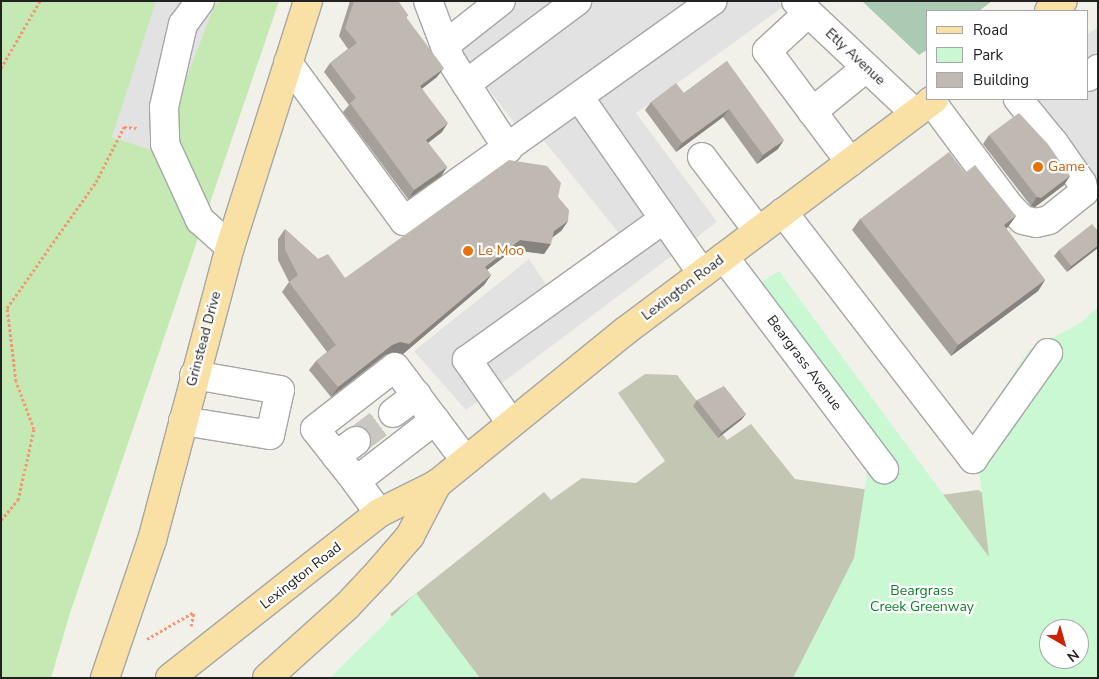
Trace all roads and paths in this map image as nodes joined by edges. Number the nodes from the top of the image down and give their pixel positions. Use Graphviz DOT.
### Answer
graph roads {
  1 [pos="40,1"];
  2 [pos="200,1"];
  3 [pos="308,1"];
  4 [pos="428,1"];
  5 [pos="501,1"];
  6 [pos="577,1"];
  7 [pos="712,1"];
  8 [pos="1063,1"];
  9 [pos="802,7"];
  10 [pos="1051,10"];
  11 [pos="445,45"];
  12 [pos="288,63"];
  13 [pos="1,68"];
  14 [pos="866,68"];
  15 [pos="466,84"];
  16 [pos="579,97"];
  17 [pos="1019,100"];
  18 [pos="927,104"];
  19 [pos="812,112"];
  20 [pos="165,130"];
  21 [pos="508,149"];
  22 [pos="702,157"];
  23 [pos="850,162"];
  24 [pos="783,212"];
  25 [pos="664,219"];
  26 [pos="758,231"];
  27 [pos="230,247"];
  28 [pos="724,257"];
  29 [pos="702,273"];
  30 [pos="1048,353"];
  31 [pos="194,375"];
  32 [pos="417,395"];
  33 [pos="394,413"];
  34 [pos="274,417"];
  35 [pos="435,420"];
  36 [pos="183,421"];
  37 [pos="511,423"];
  38 [pos="315,429"];
  39 [pos="464,460"];
  40 [pos="884,470"];
  41 [pos="356,481"];
  42 [pos="438,484"];
  43 [pos="379,514"];
  44 [pos="1,520"];
  45 [pos="105,678"];
  46 [pos="170,678"];
  47 [pos="267,678"];
  1 -- 13 [label="path"];
  2 -- 20 [label="street"];
  3 -- 12 [label="main road, Grinstead Drive"];
  4 -- 11 [label="street"];
  5 -- 11 [label="street"];
  6 -- 15 [label="street"];
  7 -- 16 [label="street"];
  8 -- 10 [label="main road"];
  9 -- 14 [label="street, Etly Avenue"];
  9 -- 19 [label="street"];
  11 -- 15 [label="street"];
  12 -- 21 [label="street"];
  12 -- 27 [label="main road, Grinstead Drive"];
  14 -- 18 [label="street, Etly Avenue"];
  14 -- 19 [label="street"];
  15 -- 21 [label="street"];
  16 -- 21 [label="street"];
  16 -- 25 [label="street"];
  17 -- 18 [label="street, Etly Avenue"];
  18 -- 23 [label="main road, Lexington Road"];
  19 -- 23 [label="street"];
  20 -- 27 [label="street"];
  20 -- 44 [label="path"];
  22 -- 26 [label="street"];
  23 -- 24 [label="main road, Lexington Road"];
  24 -- 26 [label="main road, Lexington Road"];
  24 -- 30 [label="street"];
  25 -- 29 [label="street"];
  25 -- 37 [label="street"];
  26 -- 28 [label="main road, Lexington Road"];
  27 -- 31 [label="main road, Grinstead Drive"];
  28 -- 29 [label="main road, Lexington Road"];
  28 -- 40 [label="street, Beargrass Avenue"];
  29 -- 37 [label="main road, Lexington Road"];
  31 -- 34 [label="street"];
  31 -- 36 [label="main road, Grinstead Drive"];
  32 -- 33 [label="street"];
  32 -- 35 [label="street"];
  32 -- 38 [label="street"];
  34 -- 36 [label="street"];
  34 -- 38 [label="street"];
  35 -- 39 [label="street"];
  35 -- 41 [label="street"];
  36 -- 45 [label="main road, Grinstead Drive"];
  37 -- 39 [label="main road, Lexington Road"];
  38 -- 41 [label="street"];
  39 -- 42 [label="main road, Lexington Road"];
  41 -- 43 [label="street"];
  42 -- 43 [label="main road, Lexington Road"];
  42 -- 47 [label="main road, Lexington Road"];
  43 -- 46 [label="main road, Lexington Road"];
}
